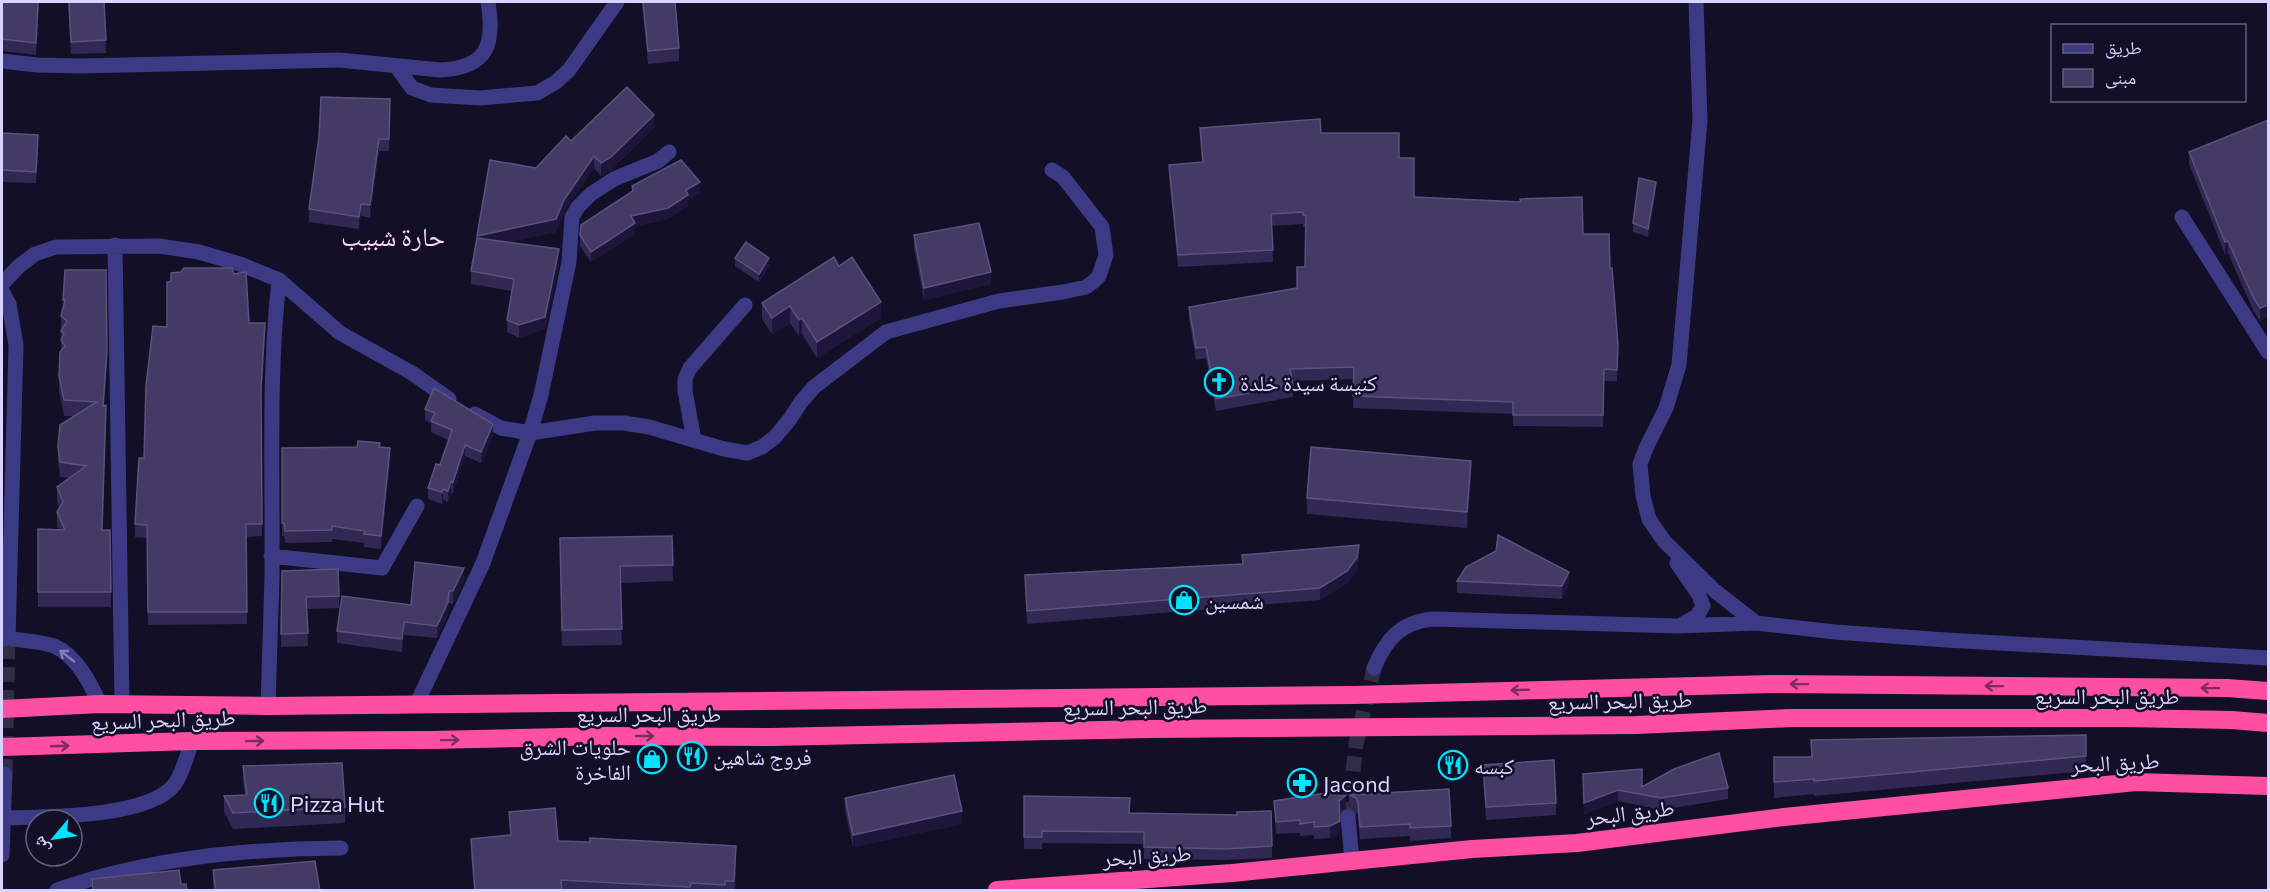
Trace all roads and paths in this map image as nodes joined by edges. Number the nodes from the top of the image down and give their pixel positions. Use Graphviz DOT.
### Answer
graph roads {
  1 [pos="488,2"];
  2 [pos="616,2"];
  3 [pos="1696,2"];
  4 [pos="2,60"];
  5 [pos="396,66"];
  6 [pos="669,152"];
  7 [pos="1052,170"];
  8 [pos="2182,217"];
  9 [pos="115,246"];
  10 [pos="279,280"];
  11 [pos="2,284"];
  12 [pos="2,291"];
  13 [pos="745,305"];
  14 [pos="2268,352"];
  15 [pos="530,433"];
  16 [pos="694,440"];
  17 [pos="417,506"];
  18 [pos="1675,553"];
  19 [pos="271,556"];
  20 [pos="1756,623"];
  21 [pos="1678,626"];
  22 [pos="5,639"];
  23 [pos="2268,658"];
  24 [pos="1374,668"];
  25 [pos="2268,691"];
  26 [pos="417,703"];
  27 [pos="100,704"];
  28 [pos="122,704"];
  29 [pos="268,706"];
  30 [pos="2,709"];
  31 [pos="2268,723"];
  32 [pos="192,741"];
  33 [pos="2,747"];
  34 [pos="4,774"];
  35 [pos="2268,786"];
  36 [pos="1348,817"];
  37 [pos="3,818"];
  38 [pos="341,848"];
  39 [pos="2,855"];
  40 [pos="1352,861"];
  41 [pos="57,891"];
  42 [pos="997,891"];
  1 -- 5 [label="street"];
  2 -- 5 [label="street"];
  3 -- 18 [label="street"];
  4 -- 5 [label="street"];
  6 -- 15 [label="street"];
  7 -- 16 [label="street"];
  8 -- 14 [label="street"];
  9 -- 10 [label="street"];
  9 -- 11 [label="street"];
  9 -- 28 [label="street"];
  10 -- 15 [label="street"];
  10 -- 19 [label="street"];
  12 -- 22 [label="street"];
  13 -- 16 [label="street"];
  15 -- 16 [label="street"];
  15 -- 26 [label="street"];
  17 -- 19 [label="street"];
  18 -- 20 [label="street"];
  18 -- 21 [label="street"];
  19 -- 29 [label="street"];
  20 -- 21 [label="street"];
  20 -- 23 [label="street"];
  21 -- 24 [label="street"];
  27 -- 22 [label="street, one-way"];
  25 -- 26 [label="highway, طريق البحر السريع, one-way"];
  26 -- 29 [label="highway, طريق البحر السريع"];
  27 -- 28 [label="highway, طريق البحر السريع"];
  27 -- 30 [label="highway, طريق البحر السريع"];
  28 -- 29 [label="highway, طريق البحر السريع"];
  32 -- 31 [label="highway, طريق البحر السريع, one-way"];
  33 -- 32 [label="highway, طريق البحر السريع, one-way"];
  32 -- 37 [label="street"];
  34 -- 37 [label="street"];
  35 -- 40 [label="highway, طريق البحر"];
  36 -- 40 [label="street"];
  37 -- 39 [label="street"];
  38 -- 41 [label="street"];
  40 -- 42 [label="highway, طريق البحر"];
}
